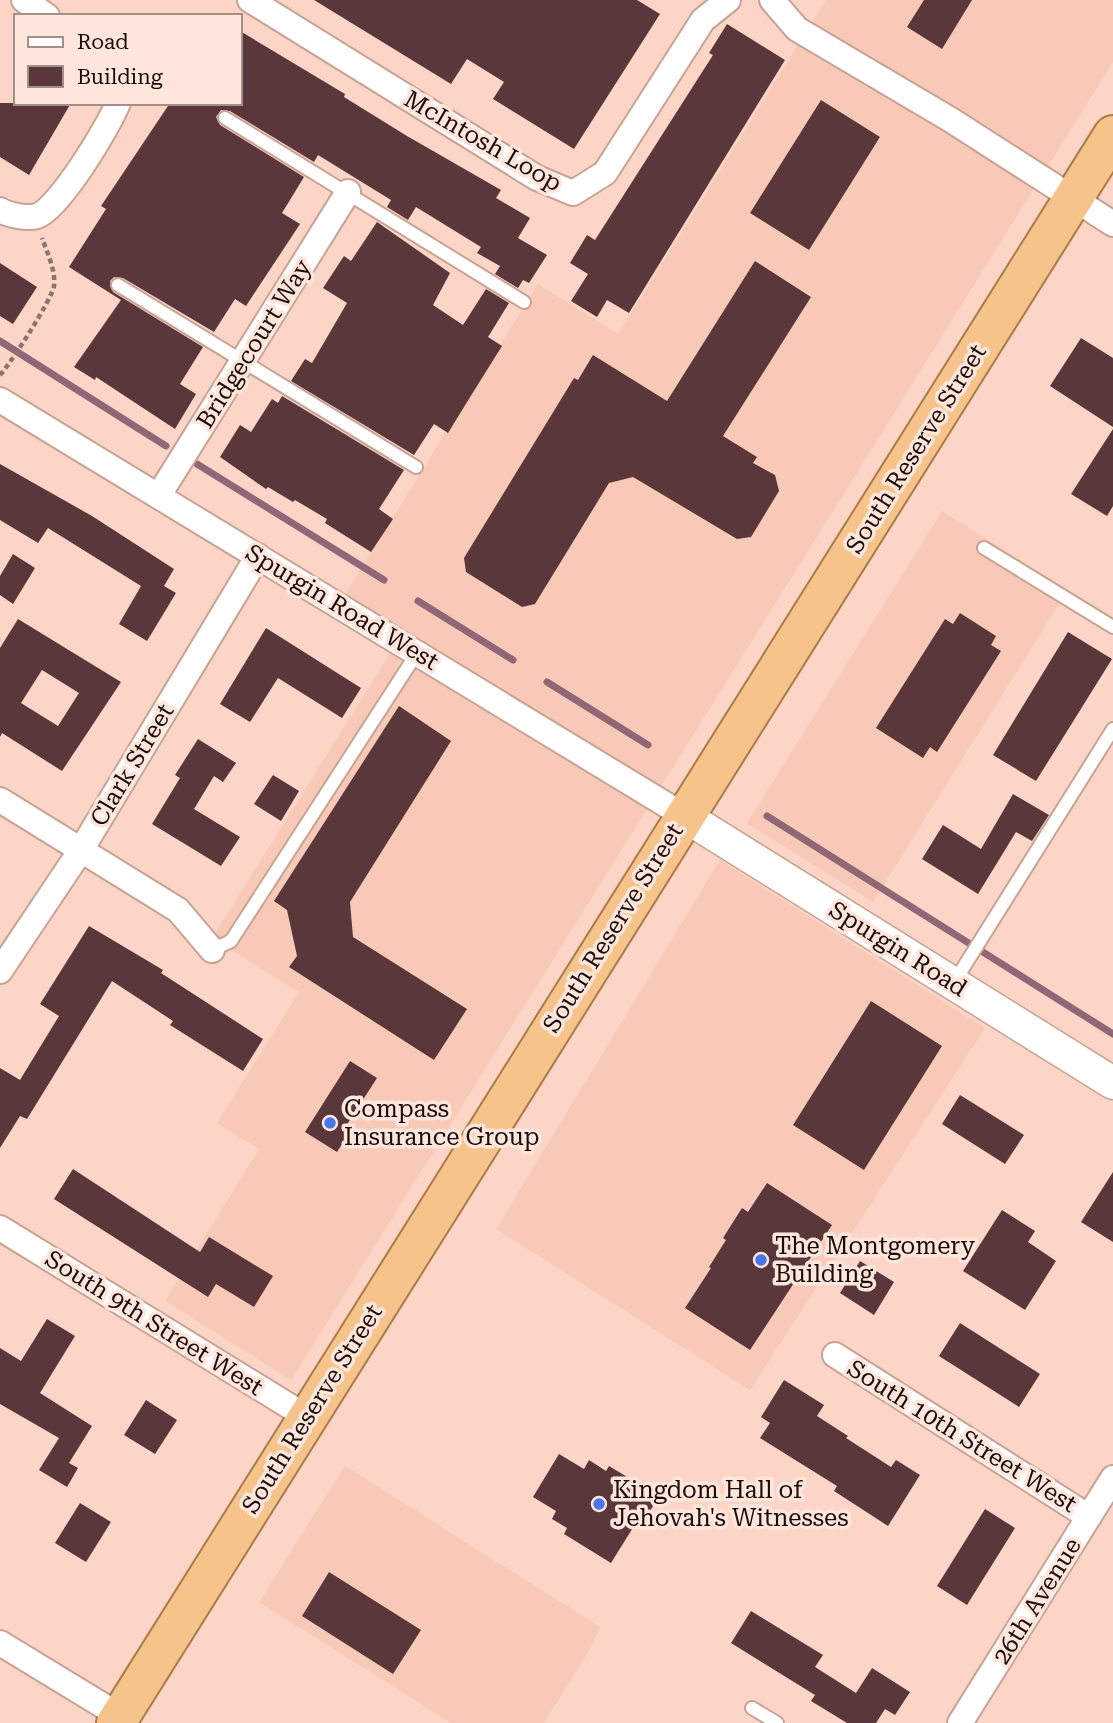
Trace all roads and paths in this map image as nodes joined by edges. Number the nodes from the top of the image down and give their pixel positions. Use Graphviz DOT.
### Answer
graph roads {
  1 [pos="24,0"];
  2 [pos="250,0"];
  3 [pos="728,0"];
  4 [pos="772,0"];
  5 [pos="44,14"];
  6 [pos="117,105"];
  7 [pos="225,118"];
  8 [pos="1113,135"];
  9 [pos="348,192"];
  10 [pos="1074,199"];
  11 [pos="0,210"];
  12 [pos="1113,224"];
  13 [pos="41,234"];
  14 [pos="118,285"];
  15 [pos="524,302"];
  16 [pos="243,362"];
  17 [pos="0,375"];
  18 [pos="0,400"];
  19 [pos="415,467"];
  20 [pos="159,495"];
  21 [pos="984,548"];
  22 [pos="258,556"];
  23 [pos="1113,627"];
  24 [pos="416,653"];
  25 [pos="1113,729"];
  26 [pos="0,800"];
  27 [pos="683,815"];
  28 [pos="81,850"];
  29 [pos="212,950"];
  30 [pos="0,971"];
  31 [pos="953,984"];
  32 [pos="1113,1083"];
  33 [pos="0,1228"];
  34 [pos="835,1355"];
  35 [pos="307,1417"];
  36 [pos="1113,1478"];
  37 [pos="1089,1517"];
  38 [pos="0,1643"];
  39 [pos="752,1708"];
  40 [pos="118,1720"];
  41 [pos="777,1723"];
  42 [pos="960,1723"];
  1 -- 5 [label="street"];
  2 -- 3 [label="street, McIntosh Loop"];
  4 -- 10 [label="street"];
  6 -- 11 [label="street"];
  7 -- 9 [label="lane"];
  8 -- 10 [label="highway, South Reserve Street"];
  9 -- 15 [label="lane"];
  9 -- 16 [label="street, Bridgecourt Way"];
  10 -- 12 [label="street"];
  10 -- 27 [label="highway, South Reserve Street"];
  13 -- 17 [label="path"];
  14 -- 16 [label="lane"];
  16 -- 19 [label="lane"];
  16 -- 20 [label="street, Bridgecourt Way"];
  18 -- 20 [label="street, Spurgin Road West"];
  20 -- 22 [label="street, Spurgin Road West"];
  21 -- 23 [label="lane"];
  22 -- 24 [label="street, Spurgin Road West"];
  22 -- 28 [label="street, Clark Street"];
  24 -- 27 [label="street, Spurgin Road West"];
  24 -- 29 [label="lane"];
  25 -- 31 [label="lane"];
  26 -- 28 [label="street"];
  27 -- 31 [label="street, Spurgin Road"];
  27 -- 35 [label="highway, South Reserve Street"];
  28 -- 29 [label="street"];
  28 -- 30 [label="street, Clark Street"];
  31 -- 32 [label="street, Spurgin Road"];
  33 -- 35 [label="street, South 9th Street West"];
  34 -- 37 [label="street, South 10th Street West"];
  35 -- 40 [label="highway, South Reserve Street"];
  36 -- 37 [label="street, 26th Avenue"];
  37 -- 42 [label="street, 26th Avenue"];
  38 -- 40 [label="street"];
  39 -- 41 [label="lane"];
}
